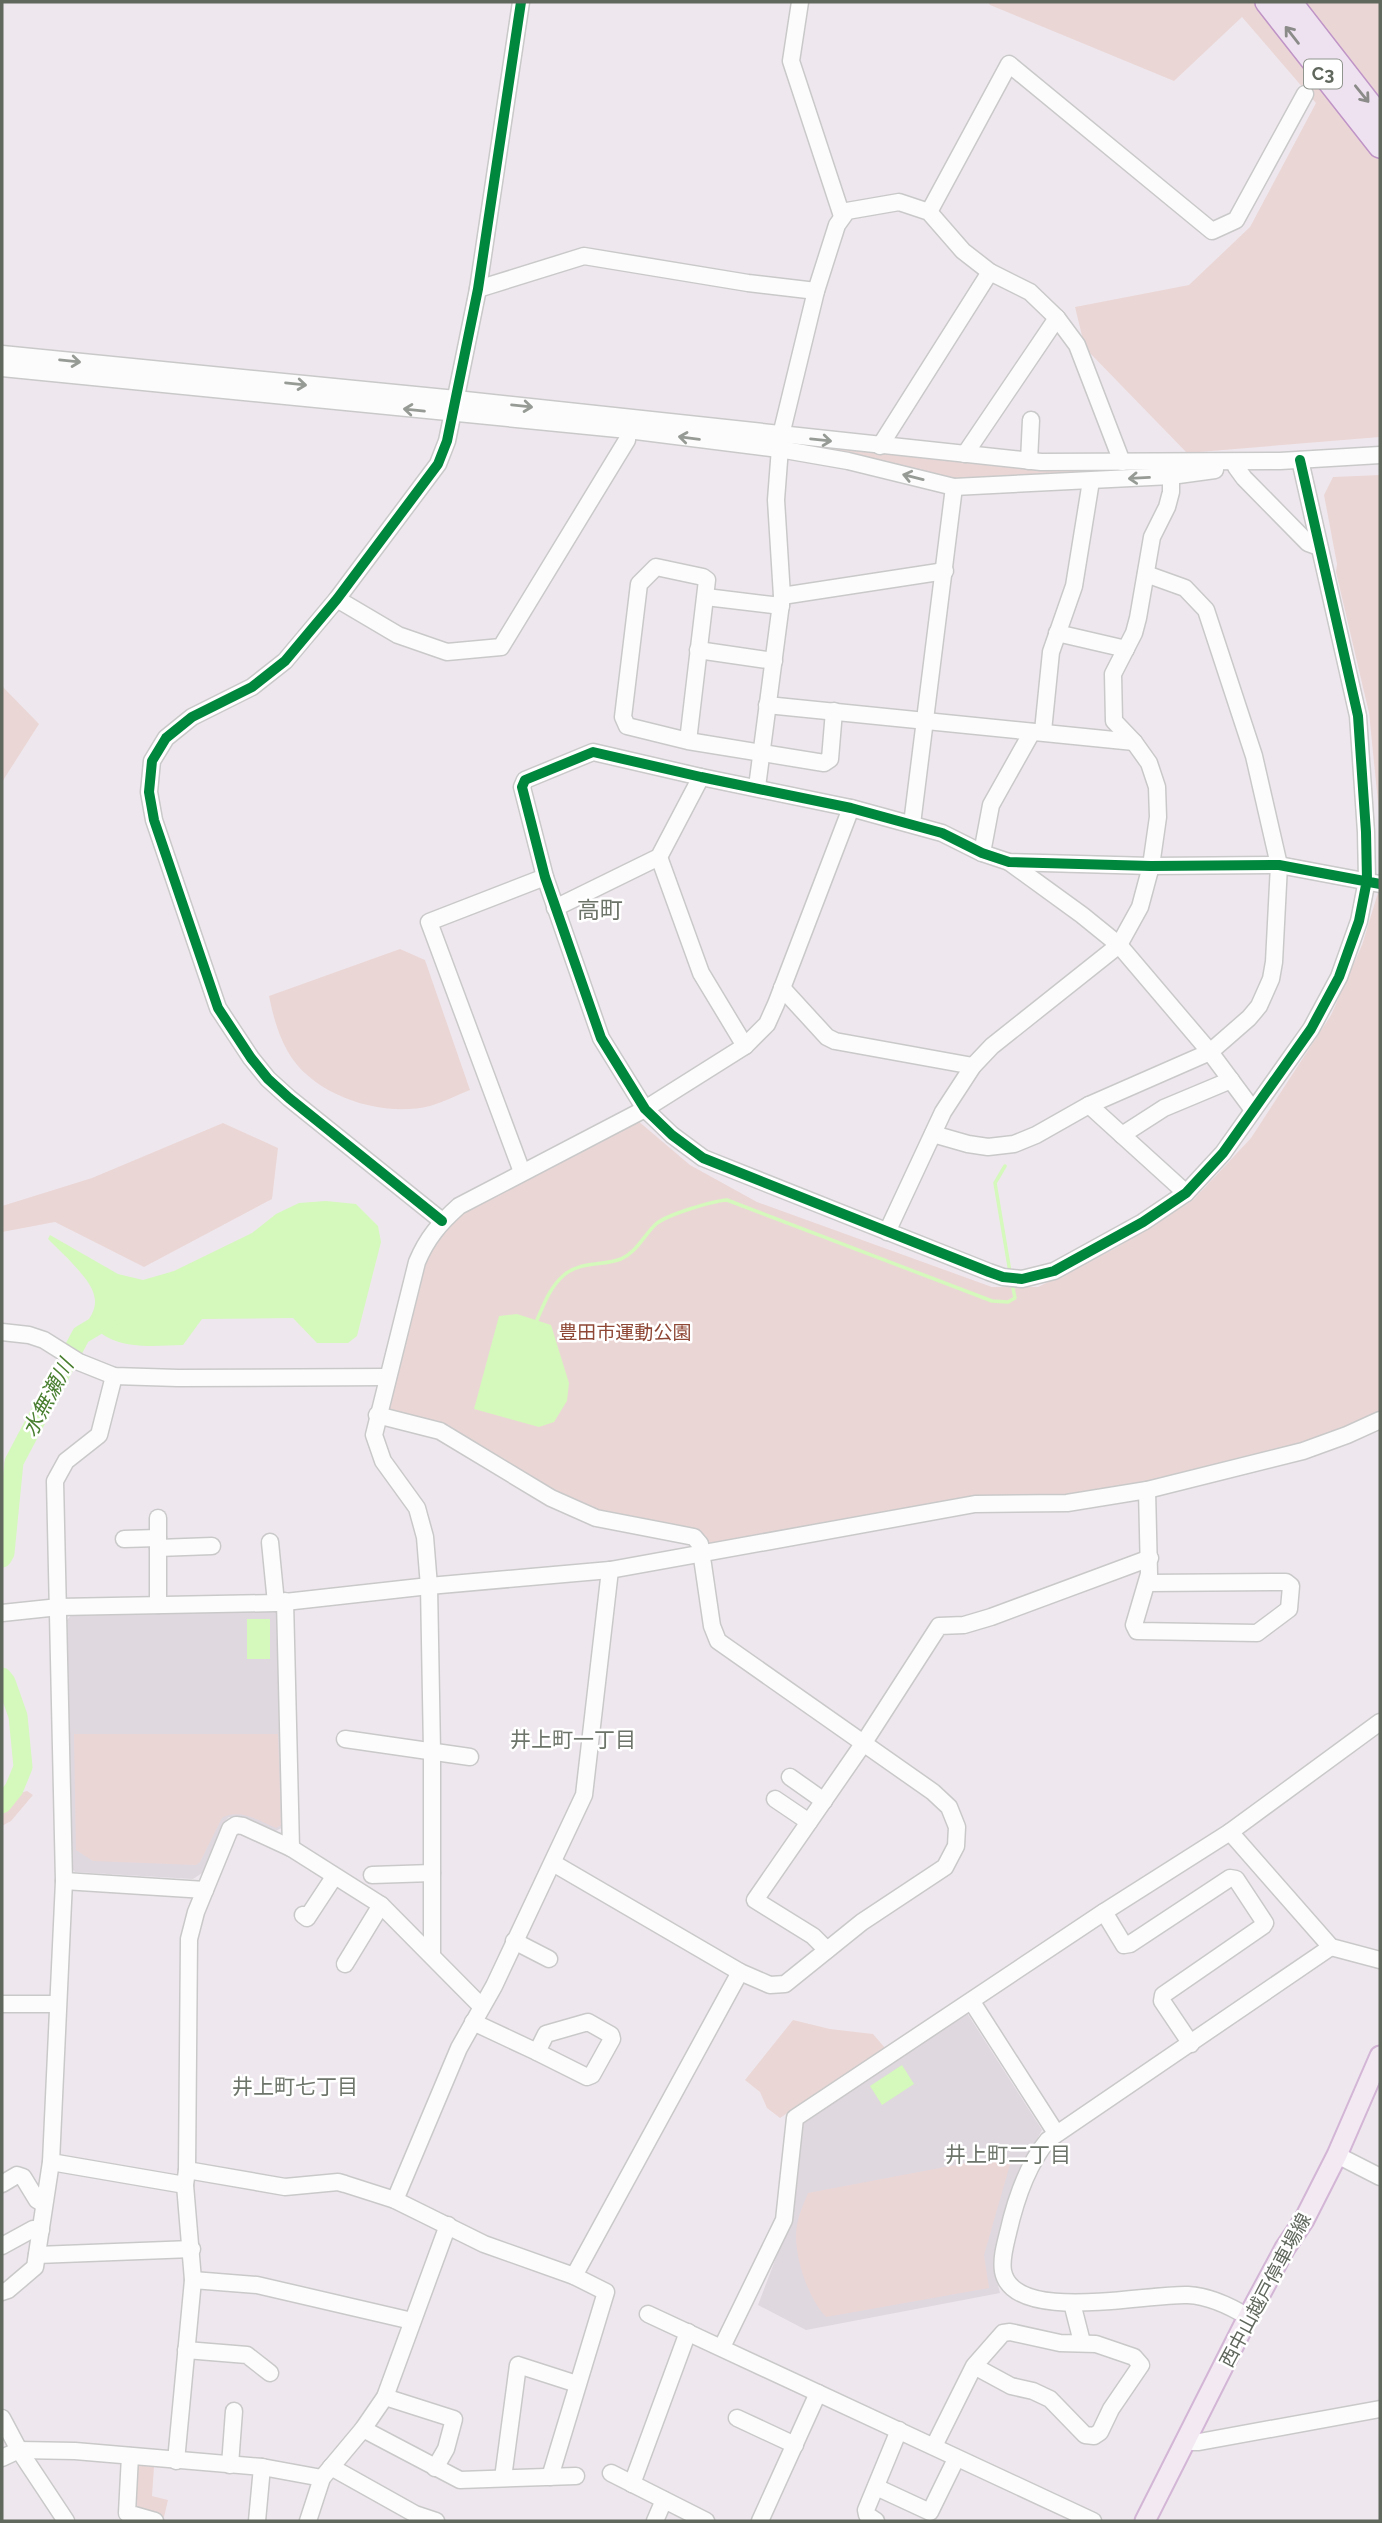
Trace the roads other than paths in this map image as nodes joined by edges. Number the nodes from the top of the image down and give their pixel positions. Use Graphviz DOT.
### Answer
graph roads {
  1 [pos="520,2"];
  2 [pos="800,2"];
  3 [pos="1267,2"];
  4 [pos="1290,2"];
  5 [pos="1305,94"];
  6 [pos="1380,118"];
  7 [pos="1380,146"];
  8 [pos="929,212"];
  9 [pos="842,216"];
  10 [pos="990,272"];
  11 [pos="478,289"];
  12 [pos="816,291"];
  13 [pos="1057,318"];
  14 [pos="2,354"];
  15 [pos="2,368"];
  16 [pos="454,406"];
  17 [pos="1031,420"];
  18 [pos="628,430"];
  19 [pos="780,442"];
  20 [pos="880,446"];
  21 [pos="965,454"];
  22 [pos="1380,455"];
  23 [pos="1300,460"];
  24 [pos="1029,461"];
  25 [pos="1280,461"];
  26 [pos="1122,462"];
  27 [pos="1236,467"];
  28 [pos="1171,476"];
  29 [pos="1091,481"];
  30 [pos="954,488"];
  31 [pos="1319,547"];
  32 [pos="945,571"];
  33 [pos="1146,574"];
  34 [pos="706,597"];
  35 [pos="337,599"];
  36 [pos="782,601"];
  37 [pos="1058,633"];
  38 [pos="1126,649"];
  39 [pos="698,650"];
  40 [pos="774,661"];
  41 [pos="767,705"];
  42 [pos="834,711"];
  43 [pos="925,720"];
  44 [pos="1037,732"];
  45 [pos="688,741"];
  46 [pos="1134,741"];
  47 [pos="761,754"];
  48 [pos="701,777"];
  49 [pos="757,787"];
  50 [pos="851,808"];
  51 [pos="912,824"];
  52 [pos="982,853"];
  53 [pos="659,857"];
  54 [pos="1009,862"];
  55 [pos="1279,865"];
  56 [pos="1151,866"];
  57 [pos="545,877"];
  58 [pos="1373,882"];
  59 [pos="555,908"];
  60 [pos="1119,944"];
  61 [pos="782,988"];
  62 [pos="745,1046"];
  63 [pos="1210,1052"];
  64 [pos="973,1066"];
  65 [pos="1231,1080"];
  66 [pos="1089,1105"];
  67 [pos="645,1109"];
  68 [pos="1253,1110"];
  69 [pos="933,1134"];
  70 [pos="1122,1135"];
  71 [pos="522,1172"];
  72 [pos="1186,1193"];
  73 [pos="442,1221"];
  74 [pos="887,1232"];
  75 [pos="2,1332"];
  76 [pos="114,1376"];
  77 [pos="387,1377"];
  78 [pos="377,1415"];
  79 [pos="1380,1420"];
  80 [pos="1147,1490"];
  81 [pos="158,1518"];
  82 [pos="124,1539"];
  83 [pos="270,1542"];
  84 [pos="158,1543"];
  85 [pos="212,1546"];
  86 [pos="701,1552"];
  87 [pos="1150,1558"];
  88 [pos="610,1570"];
  89 [pos="1147,1583"];
  90 [pos="429,1586"];
  91 [pos="280,1602"];
  92 [pos="158,1605"];
  93 [pos="59,1606"];
  94 [pos="2,1613"];
  95 [pos="1380,1722"];
  96 [pos="345,1739"];
  97 [pos="863,1744"];
  98 [pos="432,1751"];
  99 [pos="470,1757"];
  100 [pos="790,1776"];
  101 [pos="775,1799"];
  102 [pos="824,1801"];
  103 [pos="809,1822"];
  104 [pos="1230,1832"];
  105 [pos="291,1848"];
  106 [pos="553,1863"];
  107 [pos="432,1873"];
  108 [pos="372,1875"];
  109 [pos="334,1877"];
  110 [pos="64,1881"];
  111 [pos="205,1889"];
  112 [pos="382,1905"];
  113 [pos="1104,1912"];
  114 [pos="303,1915"];
  115 [pos="514,1941"];
  116 [pos="1331,1947"];
  117 [pos="827,1950"];
  118 [pos="432,1954"];
  119 [pos="549,1959"];
  120 [pos="1380,1960"];
  121 [pos="345,1964"];
  122 [pos="740,1972"];
  123 [pos="972,2002"];
  124 [pos="2,2004"];
  125 [pos="57,2004"];
  126 [pos="481,2006"];
  127 [pos="473,2022"];
  128 [pos="1191,2044"];
  129 [pos="537,2052"];
  130 [pos="1380,2056"];
  131 [pos="1056,2133"];
  132 [pos="1337,2155"];
  133 [pos="51,2162"];
  134 [pos="186,2177"];
  135 [pos="1380,2177"];
  136 [pos="2,2184"];
  137 [pos="395,2200"];
  138 [pos="44,2204"];
  139 [pos="448,2225"];
  140 [pos="41,2230"];
  141 [pos="2,2246"];
  142 [pos="192,2249"];
  143 [pos="37,2255"];
  144 [pos="574,2276"];
  145 [pos="193,2280"];
  146 [pos="2,2292"];
  147 [pos="1072,2303"];
  148 [pos="648,2314"];
  149 [pos="1248,2317"];
  150 [pos="412,2320"];
  151 [pos="688,2332"];
  152 [pos="1082,2342"];
  153 [pos="722,2347"];
  154 [pos="186,2350"];
  155 [pos="974,2366"];
  156 [pos="270,2373"];
  157 [pos="577,2384"];
  158 [pos="818,2393"];
  159 [pos="385,2397"];
  160 [pos="1380,2409"];
  161 [pos="234,2411"];
  162 [pos="2,2418"];
  163 [pos="737,2418"];
  164 [pos="363,2429"];
  165 [pos="899,2430"];
  166 [pos="1185,2442"];
  167 [pos="795,2445"];
  168 [pos="934,2446"];
  169 [pos="19,2450"];
  170 [pos="131,2456"];
  171 [pos="2,2458"];
  172 [pos="957,2459"];
  173 [pos="176,2460"];
  174 [pos="230,2465"];
  175 [pos="262,2467"];
  176 [pos="435,2468"];
  177 [pos="326,2472"];
  178 [pos="611,2473"];
  179 [pos="576,2476"];
  180 [pos="551,2477"];
  181 [pos="503,2478"];
  182 [pos="632,2484"];
  183 [pos="876,2487"];
  184 [pos="664,2500"];
  185 [pos="66,2521"];
  186 [pos="155,2521"];
  187 [pos="257,2521"];
  188 [pos="308,2521"];
  189 [pos="436,2521"];
  190 [pos="655,2521"];
  191 [pos="706,2521"];
  192 [pos="760,2521"];
  193 [pos="876,2521"];
  194 [pos="1093,2521"];
  195 [pos="1145,2521"];
  1 -- 11 [label="street"];
  2 -- 9 [label="street"];
  7 -- 3 [label="highway, C3, one-way"];
  4 -- 6 [label="highway, C3, one-way"];
  5 -- 8 [label="street"];
  8 -- 9 [label="street"];
  8 -- 10 [label="street"];
  9 -- 12 [label="street"];
  10 -- 13 [label="street"];
  10 -- 20 [label="street"];
  11 -- 12 [label="street"];
  11 -- 16 [label="street"];
  12 -- 19 [label="street"];
  13 -- 21 [label="street"];
  13 -- 26 [label="street"];
  14 -- 16 [label="street, one-way"];
  16 -- 15 [label="street, one-way"];
  16 -- 18 [label="street"];
  16 -- 19 [label="street, one-way"];
  16 -- 35 [label="street"];
  17 -- 24 [label="street"];
  19 -- 18 [label="street, one-way"];
  18 -- 35 [label="street"];
  19 -- 20 [label="street, one-way"];
  30 -- 19 [label="street, one-way"];
  19 -- 36 [label="street"];
  20 -- 21 [label="street"];
  21 -- 24 [label="street"];
  22 -- 23 [label="street"];
  23 -- 25 [label="street"];
  23 -- 31 [label="street"];
  24 -- 26 [label="street"];
  25 -- 26 [label="street"];
  25 -- 27 [label="street"];
  27 -- 28 [label="street"];
  27 -- 31 [label="street"];
  28 -- 29 [label="street, one-way"];
  28 -- 33 [label="street"];
  29 -- 30 [label="street"];
  29 -- 37 [label="street"];
  30 -- 32 [label="street"];
  31 -- 58 [label="street"];
  32 -- 36 [label="street"];
  32 -- 43 [label="street"];
  33 -- 38 [label="street"];
  33 -- 55 [label="street"];
  34 -- 36 [label="street"];
  34 -- 39 [label="street"];
  34 -- 45 [label="street"];
  35 -- 73 [label="street"];
  36 -- 40 [label="street"];
  37 -- 38 [label="street"];
  37 -- 44 [label="street"];
  38 -- 46 [label="street"];
  39 -- 40 [label="street"];
  39 -- 45 [label="street"];
  40 -- 41 [label="street"];
  41 -- 42 [label="street"];
  41 -- 47 [label="street"];
  42 -- 43 [label="street"];
  42 -- 47 [label="street"];
  43 -- 44 [label="street"];
  43 -- 51 [label="street"];
  44 -- 46 [label="street"];
  44 -- 52 [label="street"];
  45 -- 47 [label="street"];
  46 -- 56 [label="street"];
  47 -- 49 [label="street"];
  48 -- 49 [label="street"];
  48 -- 53 [label="street"];
  48 -- 57 [label="street"];
  49 -- 50 [label="street"];
  50 -- 51 [label="street"];
  50 -- 61 [label="street"];
  51 -- 52 [label="street"];
  52 -- 54 [label="street"];
  53 -- 59 [label="street"];
  53 -- 62 [label="street"];
  54 -- 56 [label="street"];
  54 -- 60 [label="street"];
  55 -- 56 [label="street"];
  55 -- 58 [label="street"];
  55 -- 63 [label="street"];
  56 -- 60 [label="street"];
  57 -- 59 [label="street"];
  57 -- 71 [label="street"];
  58 -- 68 [label="street"];
  59 -- 67 [label="street"];
  60 -- 63 [label="street"];
  60 -- 64 [label="street"];
  61 -- 62 [label="street"];
  61 -- 64 [label="street"];
  62 -- 67 [label="street"];
  63 -- 65 [label="street"];
  63 -- 66 [label="street"];
  64 -- 69 [label="street"];
  65 -- 68 [label="street"];
  65 -- 70 [label="street"];
  66 -- 69 [label="street"];
  66 -- 70 [label="street"];
  67 -- 71 [label="street"];
  67 -- 74 [label="street"];
  68 -- 72 [label="street"];
  69 -- 74 [label="street"];
  70 -- 72 [label="street"];
  71 -- 73 [label="street"];
  72 -- 74 [label="street"];
  73 -- 77 [label="street"];
  75 -- 76 [label="street"];
  76 -- 77 [label="street"];
  76 -- 93 [label="street"];
  77 -- 78 [label="street"];
  78 -- 86 [label="street"];
  78 -- 90 [label="street"];
  79 -- 80 [label="street"];
  80 -- 86 [label="street"];
  80 -- 87 [label="street"];
  81 -- 84 [label="street"];
  82 -- 84 [label="street"];
  83 -- 91 [label="street"];
  84 -- 85 [label="street"];
  84 -- 92 [label="street"];
  86 -- 88 [label="street"];
  86 -- 97 [label="street"];
  87 -- 89 [label="street"];
  87 -- 97 [label="street"];
  88 -- 90 [label="street"];
  88 -- 106 [label="street"];
  89 -- 89 [label="street"];
  90 -- 91 [label="street"];
  90 -- 98 [label="street"];
  91 -- 92 [label="street"];
  91 -- 105 [label="street"];
  92 -- 93 [label="street"];
  93 -- 94 [label="street"];
  93 -- 110 [label="street"];
  95 -- 104 [label="street"];
  96 -- 98 [label="street"];
  97 -- 102 [label="street"];
  97 -- 117 [label="street"];
  98 -- 99 [label="street"];
  98 -- 107 [label="street"];
  100 -- 102 [label="street"];
  101 -- 103 [label="street"];
  102 -- 103 [label="street"];
  103 -- 117 [label="street"];
  104 -- 113 [label="street"];
  104 -- 116 [label="street"];
  105 -- 109 [label="street"];
  105 -- 111 [label="street"];
  106 -- 115 [label="street"];
  106 -- 122 [label="street"];
  107 -- 108 [label="street"];
  107 -- 118 [label="street"];
  109 -- 112 [label="street"];
  109 -- 114 [label="street"];
  110 -- 111 [label="street"];
  110 -- 125 [label="street"];
  111 -- 134 [label="street"];
  112 -- 118 [label="street"];
  112 -- 121 [label="street"];
  113 -- 123 [label="street"];
  113 -- 128 [label="street"];
  115 -- 119 [label="street"];
  115 -- 126 [label="street"];
  116 -- 120 [label="street"];
  116 -- 128 [label="street"];
  117 -- 122 [label="street"];
  118 -- 126 [label="street"];
  122 -- 144 [label="street"];
  123 -- 131 [label="street"];
  123 -- 153 [label="street"];
  124 -- 125 [label="street"];
  125 -- 133 [label="street"];
  126 -- 127 [label="street"];
  127 -- 129 [label="street"];
  127 -- 137 [label="street"];
  128 -- 131 [label="street"];
  130 -- 132 [label="main road, 西中山越戸停車場線"];
  131 -- 147 [label="street"];
  132 -- 135 [label="street"];
  132 -- 149 [label="main road, 西中山越戸停車場線"];
  133 -- 134 [label="street"];
  133 -- 138 [label="street"];
  134 -- 137 [label="street"];
  134 -- 142 [label="street"];
  136 -- 138 [label="street"];
  137 -- 139 [label="street"];
  138 -- 140 [label="street"];
  139 -- 144 [label="street"];
  139 -- 150 [label="street"];
  140 -- 141 [label="street"];
  140 -- 143 [label="street"];
  142 -- 143 [label="street"];
  142 -- 145 [label="street"];
  143 -- 146 [label="street"];
  144 -- 157 [label="street"];
  145 -- 150 [label="street"];
  145 -- 154 [label="street"];
  147 -- 149 [label="street"];
  147 -- 152 [label="street"];
  148 -- 151 [label="street"];
  149 -- 166 [label="main road, 西中山越戸停車場線"];
  150 -- 159 [label="street"];
  151 -- 153 [label="street"];
  151 -- 182 [label="street"];
  152 -- 155 [label="street"];
  152 -- 155 [label="street"];
  153 -- 158 [label="street"];
  154 -- 156 [label="street"];
  154 -- 173 [label="street"];
  155 -- 168 [label="street"];
  157 -- 180 [label="street"];
  157 -- 181 [label="street"];
  158 -- 165 [label="street"];
  158 -- 167 [label="street"];
  159 -- 164 [label="street"];
  159 -- 176 [label="street"];
  160 -- 166 [label="street"];
  161 -- 174 [label="street"];
  162 -- 169 [label="street"];
  163 -- 167 [label="street"];
  164 -- 176 [label="street"];
  164 -- 177 [label="street"];
  165 -- 168 [label="street"];
  165 -- 183 [label="street"];
  166 -- 195 [label="main road, 西中山越戸停車場線"];
  167 -- 192 [label="street"];
  168 -- 172 [label="street"];
  169 -- 170 [label="street"];
  169 -- 171 [label="street"];
  169 -- 185 [label="street"];
  170 -- 173 [label="street"];
  170 -- 186 [label="street"];
  172 -- 183 [label="street"];
  172 -- 194 [label="street"];
  173 -- 174 [label="street"];
  174 -- 175 [label="street"];
  175 -- 177 [label="street"];
  175 -- 187 [label="street"];
  176 -- 181 [label="street"];
  177 -- 188 [label="street"];
  177 -- 189 [label="street"];
  178 -- 182 [label="street"];
  179 -- 180 [label="street"];
  180 -- 181 [label="street"];
  182 -- 184 [label="street"];
  183 -- 193 [label="street"];
  184 -- 190 [label="street"];
  184 -- 191 [label="street"];
}
